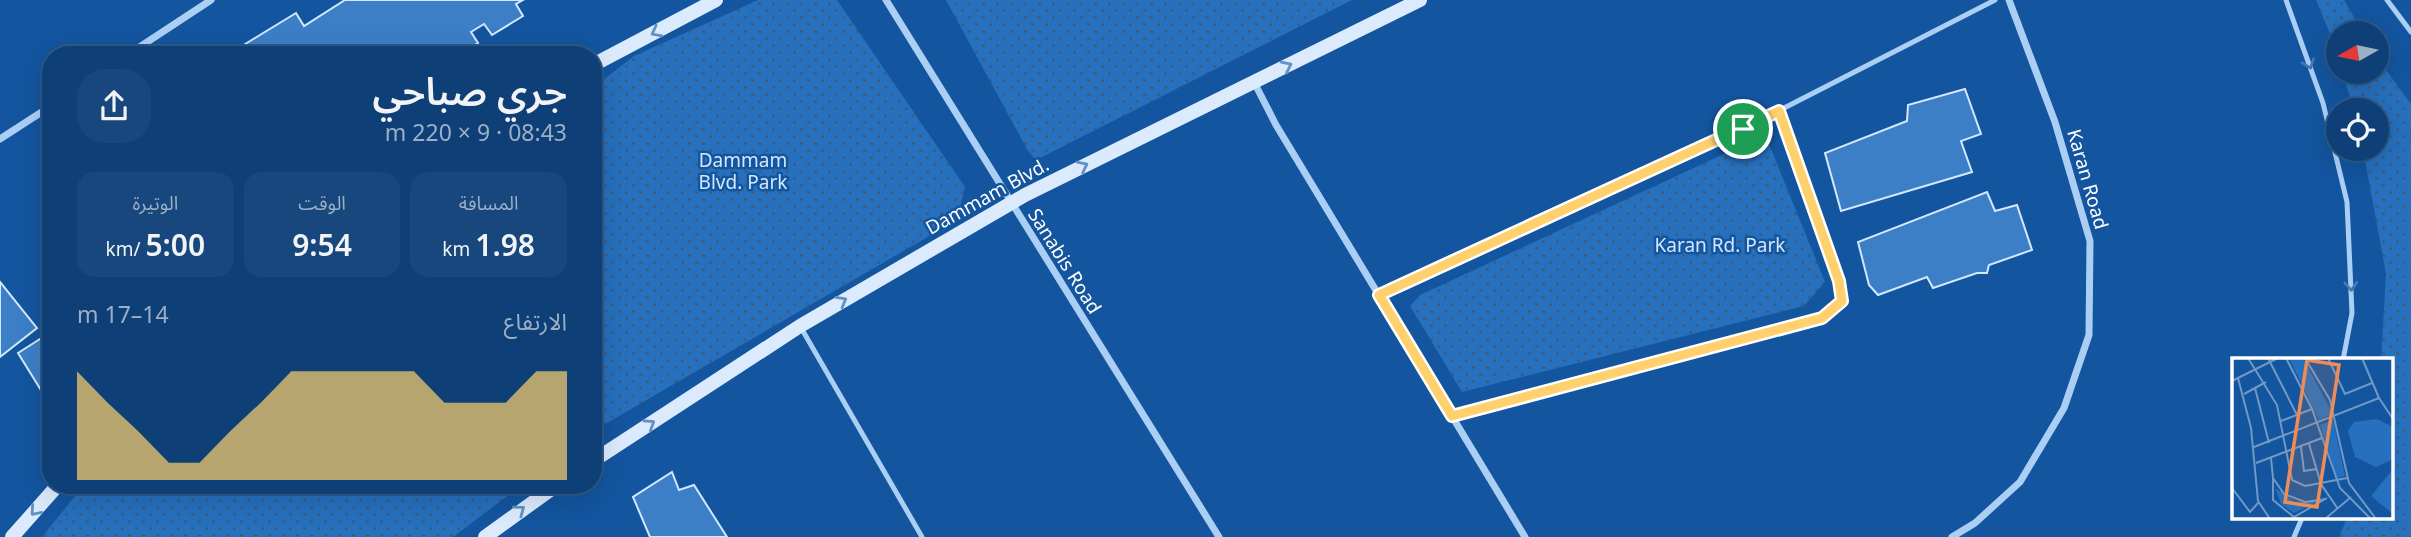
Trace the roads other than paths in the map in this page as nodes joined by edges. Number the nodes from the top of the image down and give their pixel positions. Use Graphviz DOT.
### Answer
graph roads {
  1 [pos="211,0"];
  2 [pos="716,0"];
  3 [pos="886,0"];
  4 [pos="1420,0"];
  5 [pos="1995,0"];
  6 [pos="2009,0"];
  7 [pos="2286,0"];
  8 [pos="2387,0"];
  9 [pos="2411,32"];
  10 [pos="141,46"];
  11 [pos="602,60"];
  12 [pos="1254,82"];
  13 [pos="1779,111"];
  14 [pos="42,112"];
  15 [pos="0,139"];
  16 [pos="1010,203"];
  17 [pos="1379,295"];
  18 [pos="800,326"];
  19 [pos="2343,358"];
  20 [pos="1452,416"];
  21 [pos="602,455"];
  22 [pos="50,494"];
  23 [pos="545,494"];
  24 [pos="2301,520"];
  25 [pos="12,537"];
  26 [pos="485,537"];
  27 [pos="922,537"];
  28 [pos="1219,537"];
  29 [pos="1525,537"];
  30 [pos="1952,537"];
  31 [pos="2294,537"];
  1 -- 10 [label="street"];
  2 -- 11 [label="main road, one-way"];
  3 -- 16 [label="street, Sanabis Road"];
  12 -- 4 [label="main road, Dammam Blvd., one-way"];
  5 -- 13 [label="lane"];
  6 -- 30 [label="street, Karan Road"];
  7 -- 19 [label="lane, one-way"];
  8 -- 9 [label="lane"];
  16 -- 12 [label="main road, Dammam Blvd., one-way"];
  12 -- 17 [label="street"];
  13 -- 17 [label="lane"];
  13 -- 20 [label="lane"];
  14 -- 15 [label="street"];
  18 -- 16 [label="main road, Dammam Blvd., one-way"];
  16 -- 28 [label="street, Sanabis Road"];
  17 -- 20 [label="street"];
  21 -- 18 [label="main road, Dammam Blvd., one-way"];
  18 -- 27 [label="lane"];
  20 -- 29 [label="street"];
  22 -- 25 [label="main road, one-way"];
  26 -- 23 [label="main road, one-way"];
  24 -- 31 [label="lane"];
}
